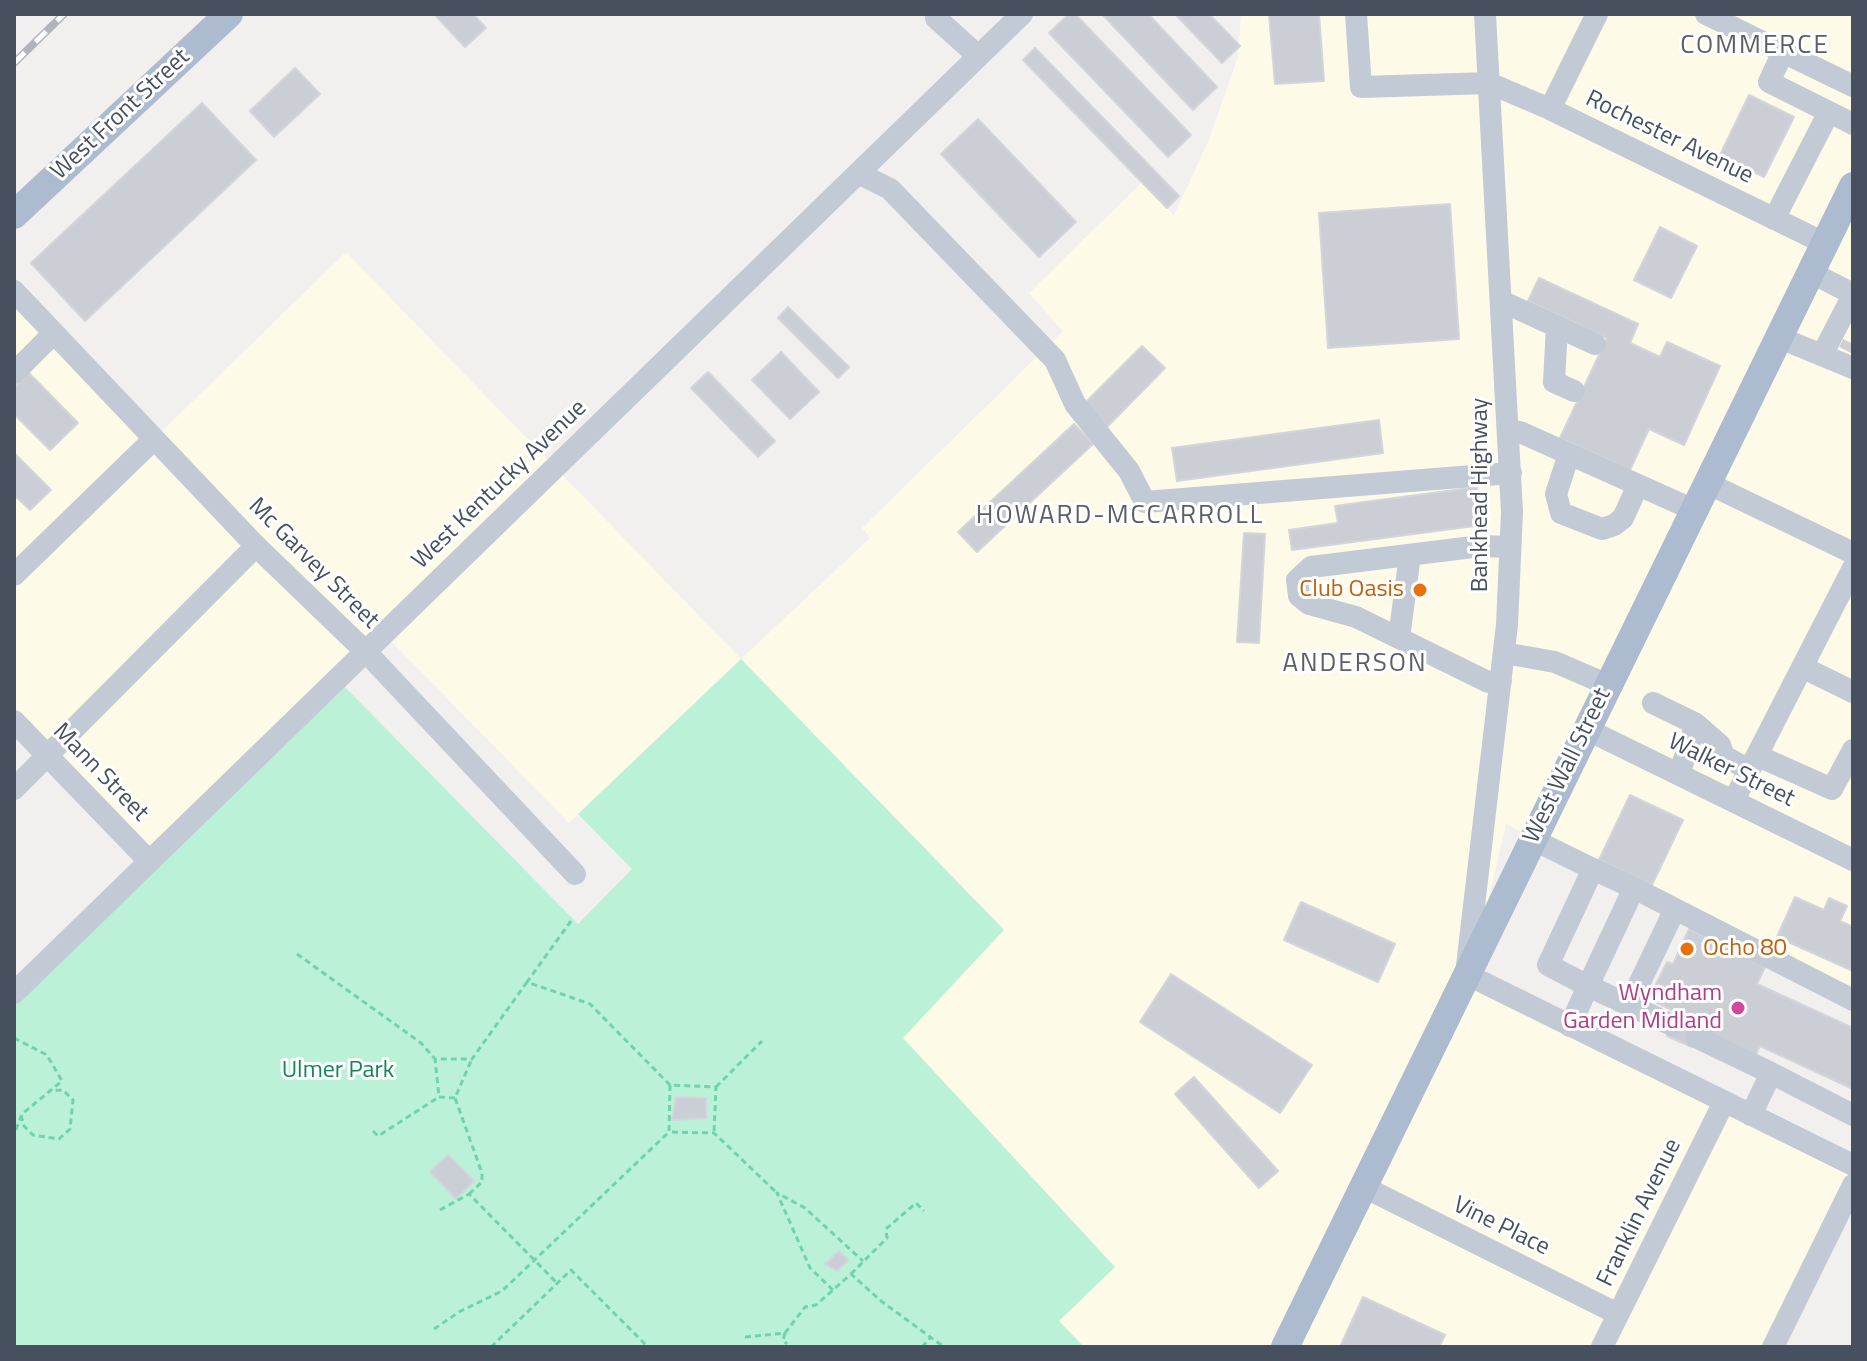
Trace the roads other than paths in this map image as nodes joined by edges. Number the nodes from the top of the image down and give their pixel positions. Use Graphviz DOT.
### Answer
graph roads {
  1 [pos="229,14"];
  2 [pos="1022,14"];
  3 [pos="1356,14"];
  4 [pos="1485,14"];
  5 [pos="1597,14"];
  6 [pos="1706,14"];
  7 [pos="936,15"];
  8 [pos="1783,52"];
  9 [pos="978,56"];
  10 [pos="1489,83"];
  11 [pos="1853,86"];
  12 [pos="1550,109"];
  13 [pos="1829,112"];
  14 [pos="1853,124"];
  15 [pos="858,173"];
  16 [pos="1853,186"];
  17 [pos="14,215"];
  18 [pos="1774,219"];
  19 [pos="1824,243"];
  20 [pos="1810,272"];
  21 [pos="14,291"];
  22 [pos="1853,294"];
  23 [pos="1501,301"];
  24 [pos="1557,326"];
  25 [pos="54,333"];
  26 [pos="1778,337"];
  27 [pos="1595,344"];
  28 [pos="1841,360"];
  29 [pos="14,373"];
  30 [pos="1574,391"];
  31 [pos="1509,432"];
  32 [pos="154,439"];
  33 [pos="1569,454"];
  34 [pos="1511,473"];
  35 [pos="1707,483"];
  36 [pos="1638,485"];
  37 [pos="1694,510"];
  38 [pos="256,546"];
  39 [pos="1510,547"];
  40 [pos="1853,552"];
  41 [pos="1410,555"];
  42 [pos="1853,568"];
  43 [pos="14,575"];
  44 [pos="1399,638"];
  45 [pos="366,652"];
  46 [pos="1504,653"];
  47 [pos="1804,668"];
  48 [pos="1501,681"];
  49 [pos="1608,685"];
  50 [pos="1853,692"];
  51 [pos="1653,703"];
  52 [pos="14,721"];
  53 [pos="1696,724"];
  54 [pos="1586,729"];
  55 [pos="1853,750"];
  56 [pos="48,757"];
  57 [pos="1753,763"];
  58 [pos="1679,774"];
  59 [pos="14,789"];
  60 [pos="1734,800"];
  61 [pos="1532,839"];
  62 [pos="1852,859"];
  63 [pos="149,861"];
  64 [pos="1593,869"];
  65 [pos="575,874"];
  66 [pos="1634,888"];
  67 [pos="1675,909"];
  68 [pos="1466,974"];
  69 [pos="1588,986"];
  70 [pos="14,993"];
  71 [pos="1853,1000"];
  72 [pos="1629,1005"];
  73 [pos="1672,1025"];
  74 [pos="1570,1026"];
  75 [pos="1696,1037"];
  76 [pos="1771,1073"];
  77 [pos="1724,1102"];
  78 [pos="1751,1115"];
  79 [pos="1853,1115"];
  80 [pos="1853,1165"];
  81 [pos="1853,1185"];
  82 [pos="1362,1186"];
  83 [pos="1618,1314"];
  84 [pos="1285,1347"];
  85 [pos="1602,1347"];
  86 [pos="1773,1347"];
  1 -- 17 [label="main road, West Front Street"];
  2 -- 9 [label="street, West Kentucky Avenue"];
  3 -- 10 [label="street"];
  4 -- 10 [label="street, Bankhead Highway"];
  5 -- 12 [label="street"];
  6 -- 8 [label="street"];
  7 -- 9 [label="street"];
  8 -- 11 [label="street"];
  8 -- 13 [label="street"];
  9 -- 15 [label="street, West Kentucky Avenue"];
  10 -- 12 [label="street, Rochester Avenue"];
  10 -- 23 [label="street, Bankhead Highway"];
  12 -- 18 [label="street, Rochester Avenue"];
  13 -- 14 [label="street"];
  13 -- 18 [label="street"];
  15 -- 34 [label="street"];
  15 -- 45 [label="street, West Kentucky Avenue"];
  16 -- 19 [label="main road, West Wall Street"];
  18 -- 19 [label="street, Rochester Avenue"];
  19 -- 20 [label="main road, West Wall Street"];
  20 -- 22 [label="street"];
  20 -- 26 [label="main road, West Wall Street"];
  21 -- 25 [label="street, Mc Garvey Street"];
  22 -- 28 [label="street"];
  23 -- 24 [label="street"];
  23 -- 31 [label="street, Bankhead Highway"];
  24 -- 27 [label="street"];
  24 -- 30 [label="street"];
  25 -- 29 [label="street"];
  25 -- 32 [label="street, Mc Garvey Street"];
  26 -- 28 [label="street"];
  26 -- 35 [label="main road, West Wall Street"];
  31 -- 33 [label="street"];
  31 -- 34 [label="street, Bankhead Highway"];
  32 -- 38 [label="street, Mc Garvey Street"];
  32 -- 43 [label="street"];
  33 -- 36 [label="street"];
  33 -- 36 [label="street"];
  34 -- 39 [label="street, Bankhead Highway"];
  35 -- 37 [label="main road, West Wall Street"];
  35 -- 40 [label="street"];
  36 -- 37 [label="street"];
  37 -- 49 [label="main road, West Wall Street"];
  38 -- 45 [label="street, Mc Garvey Street"];
  38 -- 56 [label="street"];
  39 -- 41 [label="street"];
  39 -- 46 [label="street, Bankhead Highway"];
  41 -- 44 [label="street"];
  41 -- 44 [label="street"];
  42 -- 47 [label="street"];
  44 -- 48 [label="street"];
  45 -- 63 [label="street, West Kentucky Avenue"];
  45 -- 65 [label="street, Mc Garvey Street"];
  46 -- 48 [label="street, Bankhead Highway"];
  46 -- 49 [label="street"];
  47 -- 50 [label="street"];
  47 -- 57 [label="street"];
  48 -- 68 [label="street, Bankhead Highway"];
  49 -- 54 [label="main road, West Wall Street"];
  51 -- 53 [label="street"];
  52 -- 56 [label="street, Mann Street"];
  53 -- 57 [label="street"];
  53 -- 58 [label="street"];
  54 -- 58 [label="street, Walker Street"];
  54 -- 61 [label="main road, West Wall Street"];
  55 -- 57 [label="street"];
  56 -- 59 [label="street"];
  56 -- 63 [label="street, Mann Street"];
  57 -- 60 [label="street"];
  58 -- 60 [label="street, Walker Street"];
  60 -- 62 [label="street, Walker Street"];
  61 -- 64 [label="street"];
  61 -- 68 [label="main road, West Wall Street"];
  63 -- 70 [label="street, West Kentucky Avenue"];
  64 -- 66 [label="street"];
  64 -- 69 [label="street"];
  66 -- 67 [label="street"];
  66 -- 69 [label="street"];
  67 -- 71 [label="street"];
  67 -- 72 [label="street"];
  68 -- 74 [label="street"];
  68 -- 82 [label="main road, West Wall Street"];
  69 -- 72 [label="street"];
  69 -- 74 [label="street"];
  72 -- 73 [label="street"];
  74 -- 77 [label="street"];
  75 -- 76 [label="street"];
  76 -- 78 [label="street"];
  76 -- 79 [label="street"];
  77 -- 78 [label="street"];
  77 -- 83 [label="street, Franklin Avenue"];
  78 -- 80 [label="street"];
  81 -- 86 [label="street"];
  82 -- 83 [label="street, Vine Place"];
  82 -- 84 [label="main road, West Wall Street"];
  83 -- 85 [label="street, Franklin Avenue"];
}
